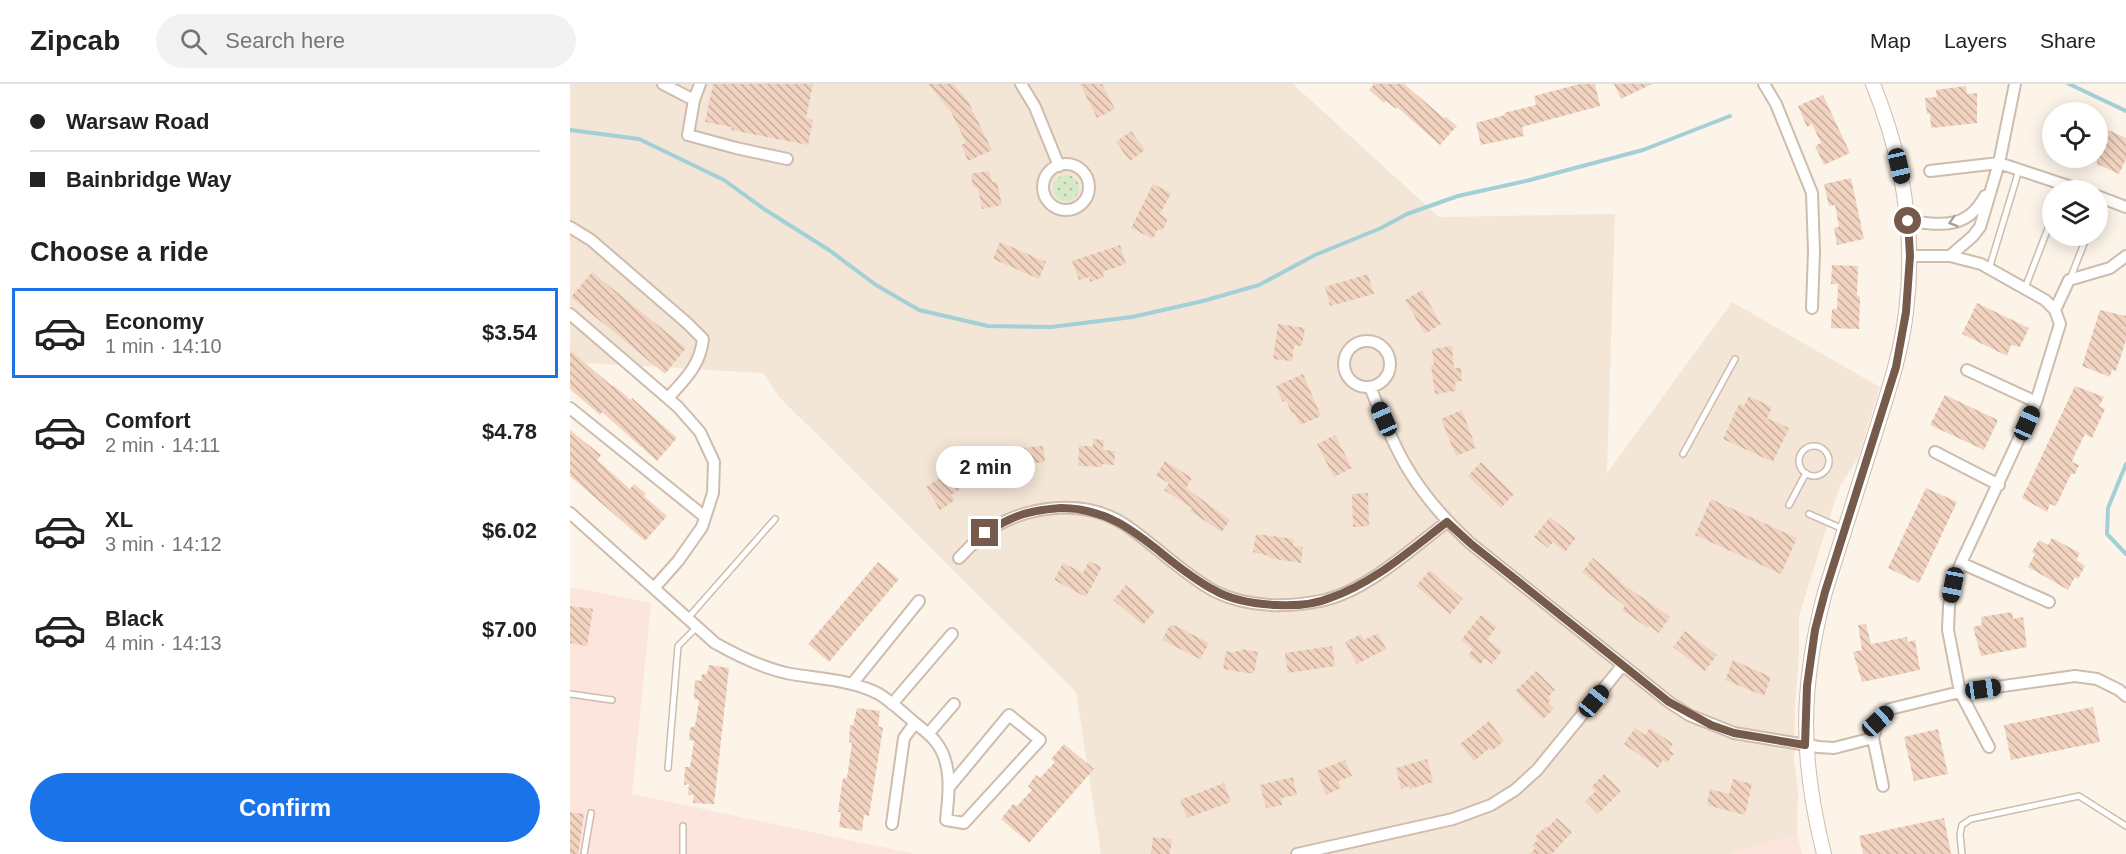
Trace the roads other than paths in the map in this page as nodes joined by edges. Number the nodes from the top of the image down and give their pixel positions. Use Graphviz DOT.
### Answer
graph roads {
  1 [pos="663,84"];
  2 [pos="700,84"];
  3 [pos="1021,84"];
  4 [pos="1764,84"];
  5 [pos="1873,84"];
  6 [pos="2015,84"];
  7 [pos="694,100"];
  8 [pos="788,159"];
  9 [pos="1999,163"];
  10 [pos="1059,166"];
  11 [pos="2019,169"];
  12 [pos="1930,171"];
  13 [pos="2044,180"];
  14 [pos="2108,200"];
  15 [pos="2126,207"];
  16 [pos="1908,221"];
  17 [pos="570,227"];
  18 [pos="2042,244"];
  19 [pos="2083,246"];
  20 [pos="1910,256"];
  21 [pos="1950,256"];
  22 [pos="2126,256"];
  23 [pos="1989,269"];
  24 [pos="2069,280"];
  25 [pos="2025,288"];
  26 [pos="1812,308"];
  27 [pos="2055,309"];
  28 [pos="570,314"];
  29 [pos="1735,359"];
  30 [pos="1967,370"];
  31 [pos="1370,387"];
  32 [pos="668,398"];
  33 [pos="2036,402"];
  34 [pos="570,408"];
  35 [pos="1935,453"];
  36 [pos="1683,454"];
  37 [pos="1806,473"];
  38 [pos="1999,484"];
  39 [pos="1789,505"];
  40 [pos="571,514"];
  41 [pos="1809,514"];
  42 [pos="705,517"];
  43 [pos="775,519"];
  44 [pos="1447,522"];
  45 [pos="1845,530"];
  46 [pos="959,558"];
  47 [pos="1961,562"];
  48 [pos="654,588"];
  49 [pos="919,601"];
  50 [pos="2049,602"];
  51 [pos="688,618"];
  52 [pos="697,627"];
  53 [pos="952,634"];
  54 [pos="1622,666"];
  55 [pos="852,684"];
  56 [pos="1960,692"];
  57 [pos="570,694"];
  58 [pos="2126,696"];
  59 [pos="612,700"];
  60 [pos="892,704"];
  61 [pos="954,704"];
  62 [pos="915,723"];
  63 [pos="928,734"];
  64 [pos="1873,738"];
  65 [pos="1805,745"];
  66 [pos="1989,747"];
  67 [pos="668,768"];
  68 [pos="950,786"];
  69 [pos="1882,786"];
  70 [pos="591,813"];
  71 [pos="892,824"];
  72 [pos="683,826"];
  73 [pos="2126,826"];
  74 [pos="584,854"];
  75 [pos="683,854"];
  76 [pos="1297,854"];
  77 [pos="1824,854"];
  78 [pos="1962,854"];
  1 -- 7 [label="street"];
  2 -- 7 [label="street"];
  3 -- 10 [label="street"];
  4 -- 26 [label="street"];
  5 -- 16 [label="street"];
  6 -- 9 [label="street"];
  7 -- 8 [label="street"];
  9 -- 11 [label="street"];
  9 -- 12 [label="street"];
  9 -- 16 [label="street, one-way"];
  9 -- 21 [label="street"];
  10 -- 10 [label="street"];
  11 -- 13 [label="street"];
  11 -- 23 [label="lane"];
  14 -- 15 [label="street"];
  16 -- 20 [label="street"];
  17 -- 32 [label="street"];
  18 -- 25 [label="lane"];
  19 -- 24 [label="lane"];
  20 -- 21 [label="street"];
  20 -- 45 [label="street"];
  21 -- 23 [label="street"];
  22 -- 24 [label="street"];
  23 -- 25 [label="street"];
  24 -- 27 [label="street"];
  25 -- 27 [label="street"];
  27 -- 33 [label="street"];
  28 -- 32 [label="street"];
  29 -- 36 [label="lane"];
  30 -- 33 [label="street"];
  31 -- 31 [label="street"];
  31 -- 44 [label="street"];
  32 -- 42 [label="street"];
  33 -- 38 [label="street"];
  34 -- 42 [label="street"];
  35 -- 38 [label="street"];
  37 -- 37 [label="lane"];
  37 -- 39 [label="lane"];
  38 -- 47 [label="street"];
  40 -- 48 [label="street"];
  41 -- 45 [label="lane"];
  42 -- 48 [label="street"];
  43 -- 51 [label="lane"];
  44 -- 46 [label="street"];
  44 -- 54 [label="street"];
  45 -- 65 [label="street"];
  47 -- 50 [label="street"];
  47 -- 56 [label="street"];
  48 -- 51 [label="street"];
  49 -- 55 [label="street"];
  51 -- 52 [label="street"];
  52 -- 55 [label="street"];
  52 -- 67 [label="lane"];
  53 -- 60 [label="street"];
  54 -- 65 [label="street"];
  54 -- 76 [label="street"];
  55 -- 60 [label="street"];
  56 -- 58 [label="street"];
  56 -- 64 [label="street"];
  56 -- 66 [label="street"];
  57 -- 59 [label="lane"];
  60 -- 62 [label="street"];
  61 -- 63 [label="street"];
  62 -- 63 [label="street"];
  62 -- 71 [label="street"];
  63 -- 68 [label="street"];
  64 -- 65 [label="street"];
  64 -- 69 [label="street"];
  65 -- 77 [label="street"];
  68 -- 68 [label="street"];
  70 -- 74 [label="lane"];
  72 -- 75 [label="lane"];
  73 -- 78 [label="lane"];
}
